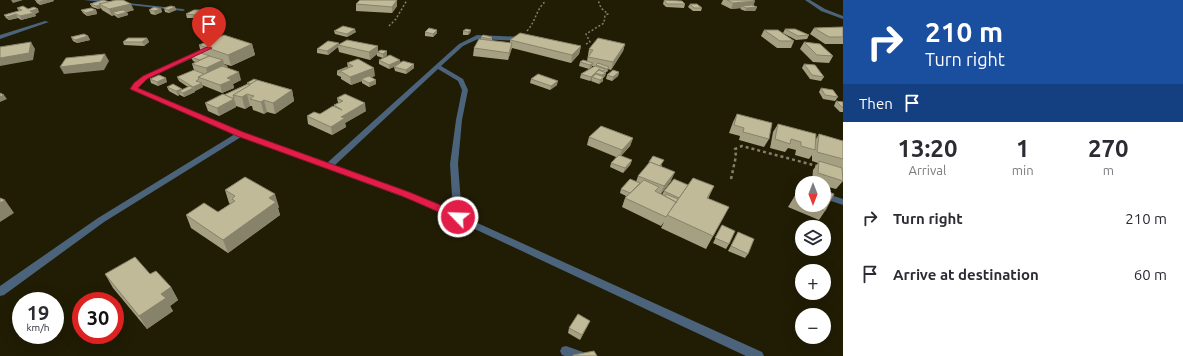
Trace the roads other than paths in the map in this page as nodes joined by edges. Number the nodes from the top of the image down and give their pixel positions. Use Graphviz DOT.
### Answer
graph roads {
  1 [pos="86,0"];
  2 [pos="807,0"];
  3 [pos="183,10"];
  4 [pos="843,18"];
  5 [pos="47,22"];
  6 [pos="0,37"];
  7 [pos="528,39"];
  8 [pos="215,45"];
  9 [pos="437,66"];
  10 [pos="240,134"];
  11 [pos="329,166"];
  12 [pos="831,198"];
  13 [pos="843,202"];
  14 [pos="458,217"];
  15 [pos="0,292"];
  16 [pos="566,351"];
  17 [pos="579,356"];
  18 [pos="758,356"];
  1 -- 3 [label="street"];
  2 -- 4 [label="street"];
  5 -- 6 [label="street"];
  7 -- 9 [label="street"];
  8 -- 10 [label="street"];
  9 -- 11 [label="street"];
  9 -- 14 [label="street"];
  10 -- 11 [label="street"];
  10 -- 15 [label="street"];
  11 -- 14 [label="street"];
  12 -- 13 [label="street"];
  14 -- 18 [label="street"];
  16 -- 17 [label="street"];
}
